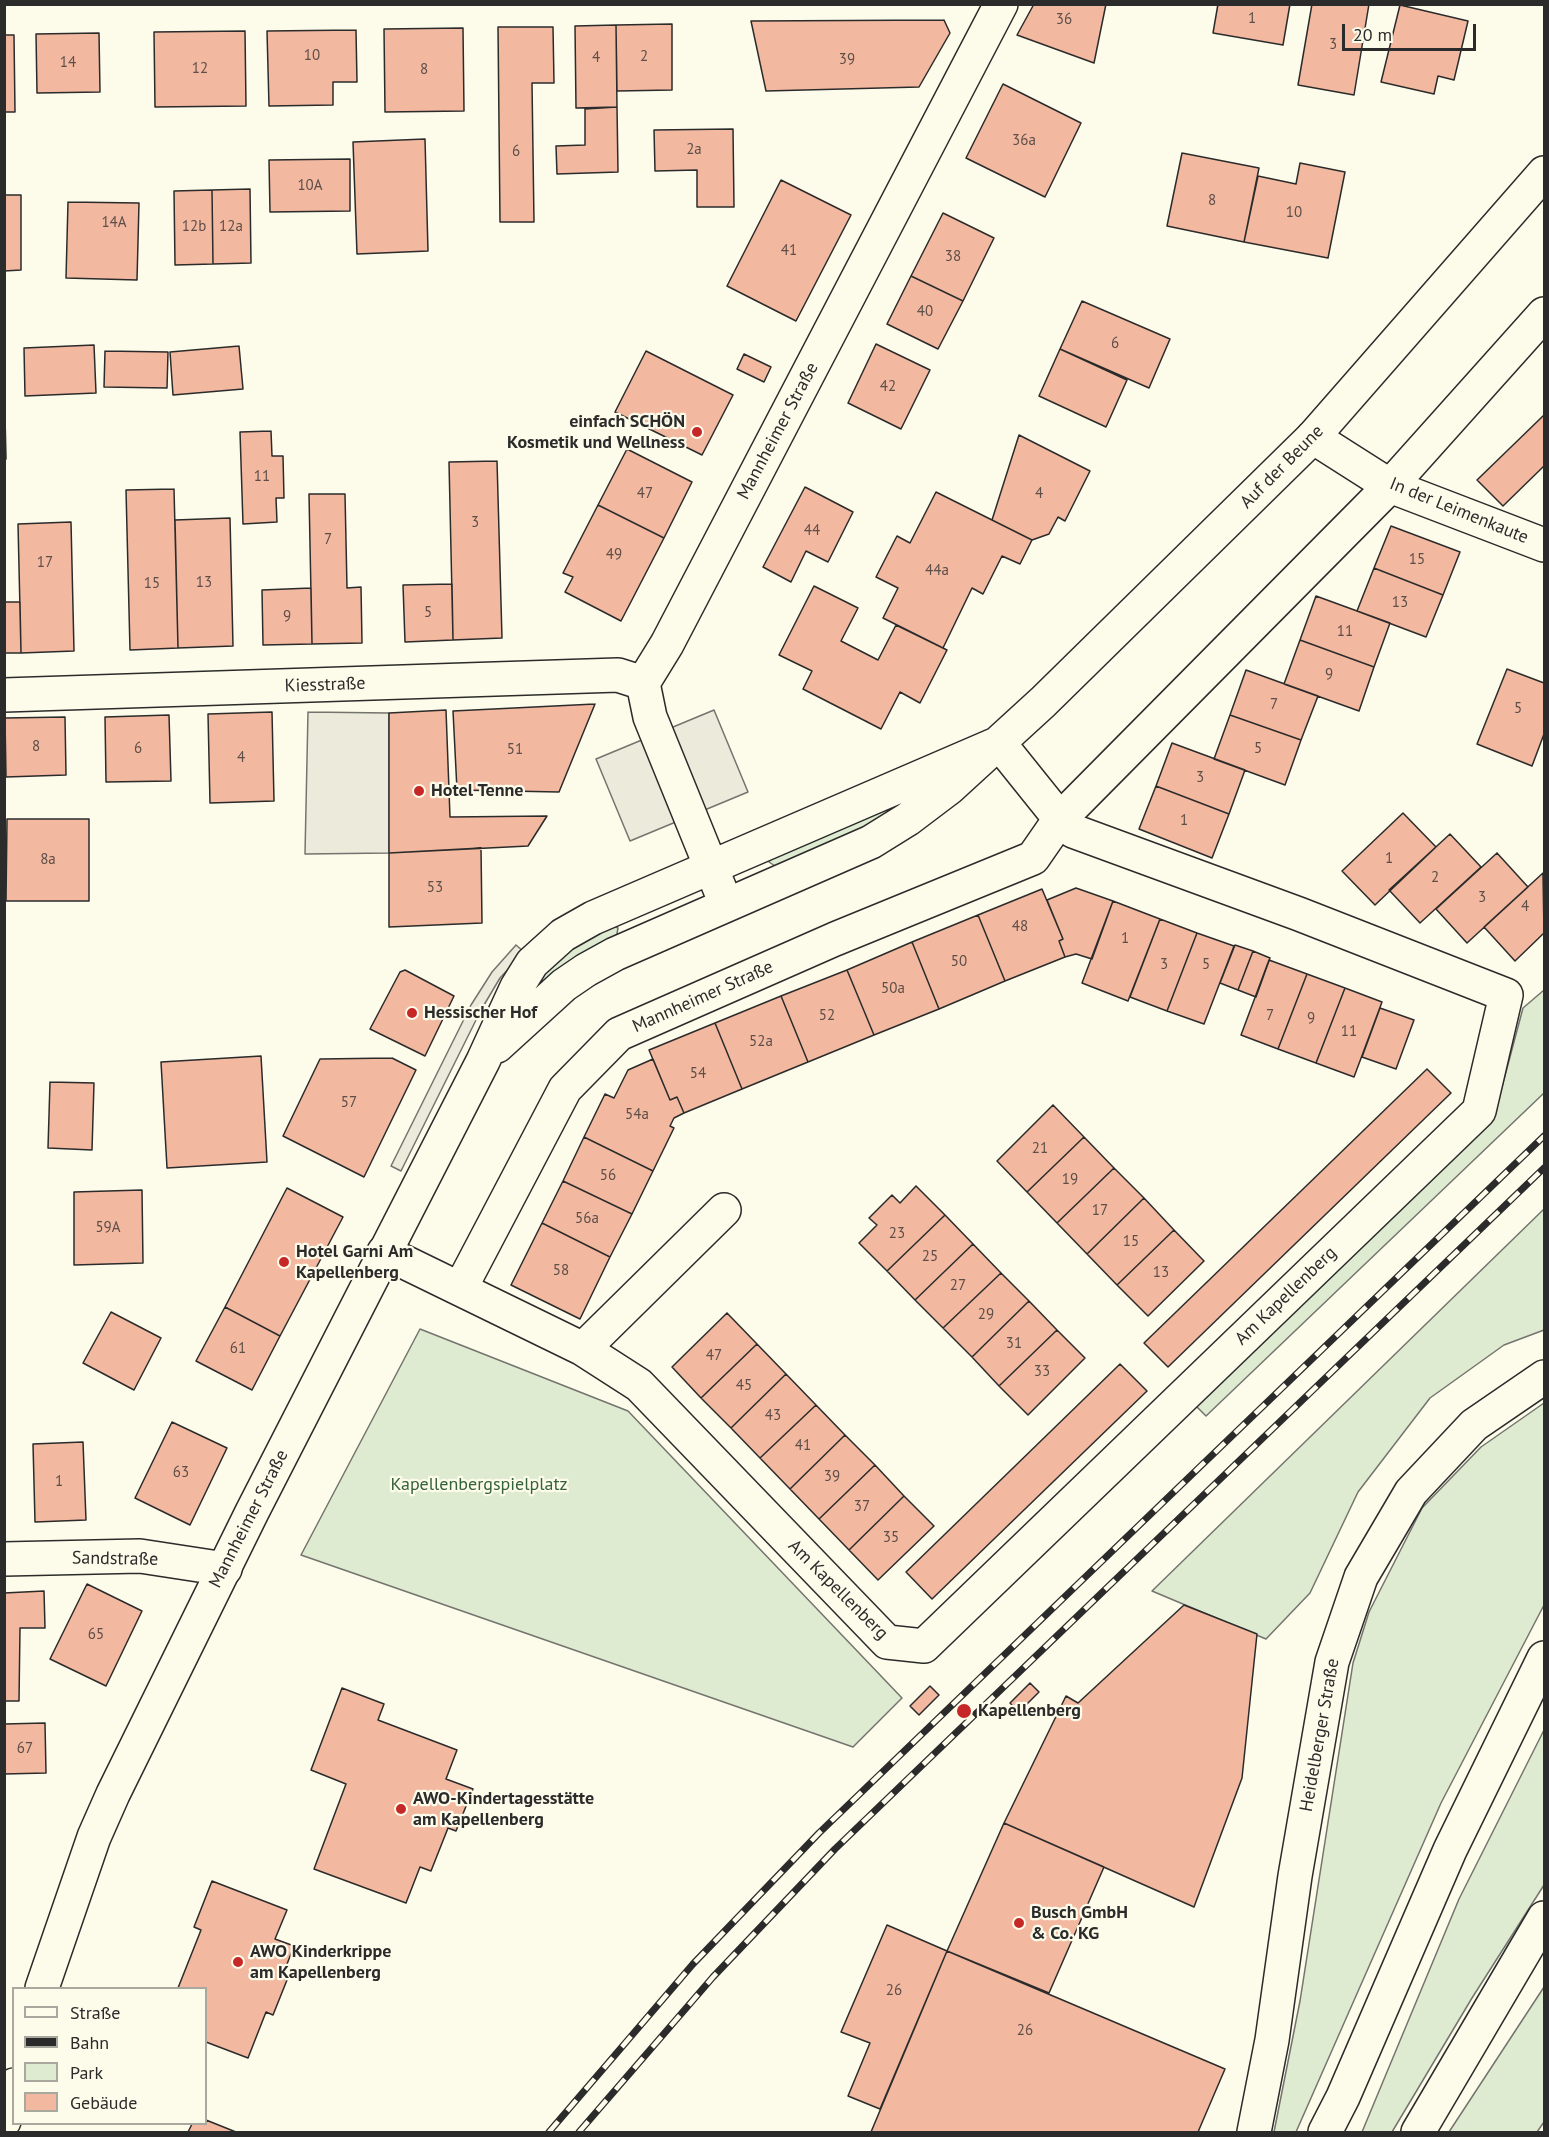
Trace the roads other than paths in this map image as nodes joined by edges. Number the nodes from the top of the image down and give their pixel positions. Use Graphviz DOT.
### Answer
graph roads {
  1 [pos="1001,4"];
  2 [pos="1545,173"];
  3 [pos="1545,314"];
  4 [pos="1313,436"];
  5 [pos="1390,486"];
  6 [pos="1545,545"];
  7 [pos="644,683"];
  8 [pos="4,695"];
  9 [pos="999,743"];
  10 [pos="1060,819"];
  11 [pos="710,867"];
  12 [pos="726,904"];
  13 [pos="483,1061"];
  14 [pos="724,1210"];
  15 [pos="384,1252"];
  16 [pos="460,1289"];
  17 [pos="583,1349"];
  18 [pos="1545,1377"];
  19 [pos="4,1560"];
  20 [pos="225,1569"];
  21 [pos="1545,1658"];
  22 [pos="1545,1918"];
  23 [pos="43,1987"];
  24 [pos="12,2092"];
  25 [pos="1343,2097"];
  26 [pos="4,2121"];
  27 [pos="1254,2133"];
  28 [pos="1325,2133"];
  29 [pos="1335,2133"];
  30 [pos="1418,2133"];
  1 -- 7 [label="street, Mannheimer Straße"];
  2 -- 4 [label="street, Auf der Beune"];
  3 -- 5 [label="street"];
  4 -- 5 [label="street, In der Leimenkaute"];
  4 -- 9 [label="street, Auf der Beune"];
  5 -- 6 [label="street, In der Leimenkaute"];
  5 -- 10 [label="street"];
  7 -- 8 [label="street, Kiesstraße"];
  7 -- 11 [label="street"];
  9 -- 10 [label="street, Am Kapellenberg"];
  9 -- 11 [label="street, Mannheimer Straße"];
  9 -- 12 [label="street, Mannheimer Straße"];
  10 -- 16 [label="street, Mannheimer Straße"];
  10 -- 17 [label="street, Am Kapellenberg"];
  11 -- 12 [label="street"];
  11 -- 13 [label="street, Mannheimer Straße"];
  12 -- 13 [label="street, Mannheimer Straße"];
  13 -- 15 [label="street, Mannheimer Straße"];
  14 -- 17 [label="street"];
  15 -- 16 [label="street, Am Kapellenberg"];
  15 -- 20 [label="street, Mannheimer Straße"];
  16 -- 17 [label="street, Am Kapellenberg"];
  18 -- 27 [label="street, Heidelberger Straße"];
  19 -- 20 [label="street, Sandstraße"];
  20 -- 23 [label="street, Mannheimer Straße"];
  21 -- 25 [label="street"];
  22 -- 30 [label="street"];
  24 -- 26 [label="street"];
  25 -- 28 [label="street"];
  25 -- 29 [label="street"];
}
